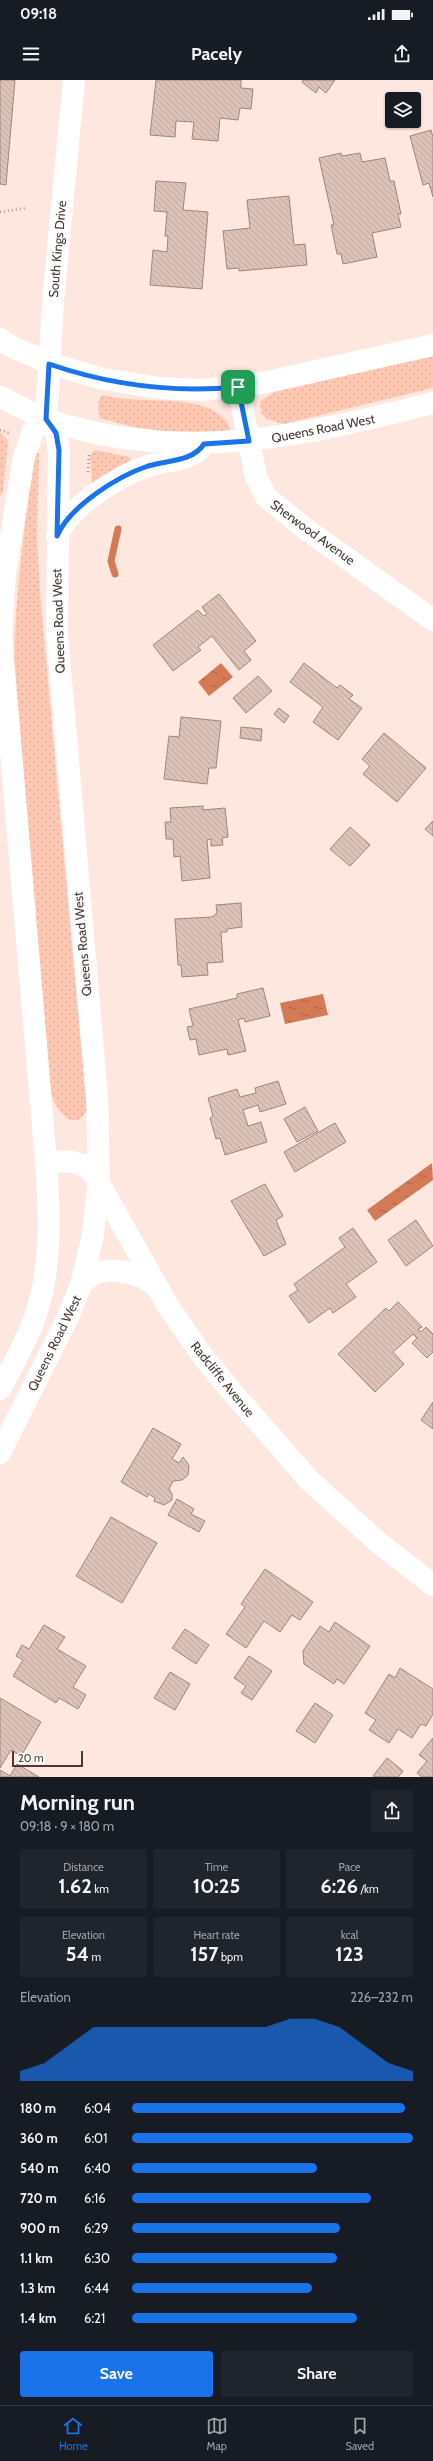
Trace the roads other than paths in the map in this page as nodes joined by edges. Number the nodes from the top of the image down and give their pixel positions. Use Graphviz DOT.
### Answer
graph roads {
  1 [pos="74,80"];
  2 [pos="0,339"];
  3 [pos="433,345"];
  4 [pos="49,364"];
  5 [pos="238,387"];
  6 [pos="0,397"];
  7 [pos="433,403"];
  8 [pos="46,419"];
  9 [pos="249,441"];
  10 [pos="204,444"];
  11 [pos="57,536"];
  12 [pos="0,582"];
  13 [pos="2,611"];
  14 [pos="433,620"];
  15 [pos="46,1162"];
  16 [pos="99,1180"];
  17 [pos="81,1285"];
  18 [pos="158,1289"];
  19 [pos="0,1389"];
  20 [pos="0,1453"];
  21 [pos="433,1585"];
  1 -- 4 [label="street, South Kings Drive"];
  2 -- 4 [label="street"];
  3 -- 5 [label="street"];
  4 -- 5 [label="street"];
  4 -- 8 [label="street, South Kings Drive"];
  5 -- 9 [label="street, Sherwood Avenue"];
  6 -- 8 [label="street"];
  7 -- 9 [label="street, Queens Road West"];
  8 -- 10 [label="street, Queens Road West"];
  8 -- 11 [label="street, Queens Road West"];
  8 -- 13 [label="street, Queens Road West"];
  9 -- 10 [label="street, Queens Road West"];
  9 -- 14 [label="street, Sherwood Avenue"];
  10 -- 11 [label="street"];
  11 -- 16 [label="street, Queens Road West"];
  12 -- 13 [label="street"];
  13 -- 15 [label="street, Queens Road West"];
  15 -- 16 [label="street, Radcliffe Avenue"];
  15 -- 19 [label="street, Queens Road West"];
  16 -- 17 [label="street, Queens Road West"];
  16 -- 18 [label="street, Radcliffe Avenue"];
  17 -- 18 [label="street"];
  17 -- 20 [label="street, Queens Road West"];
  18 -- 21 [label="street, Radcliffe Avenue"];
}
